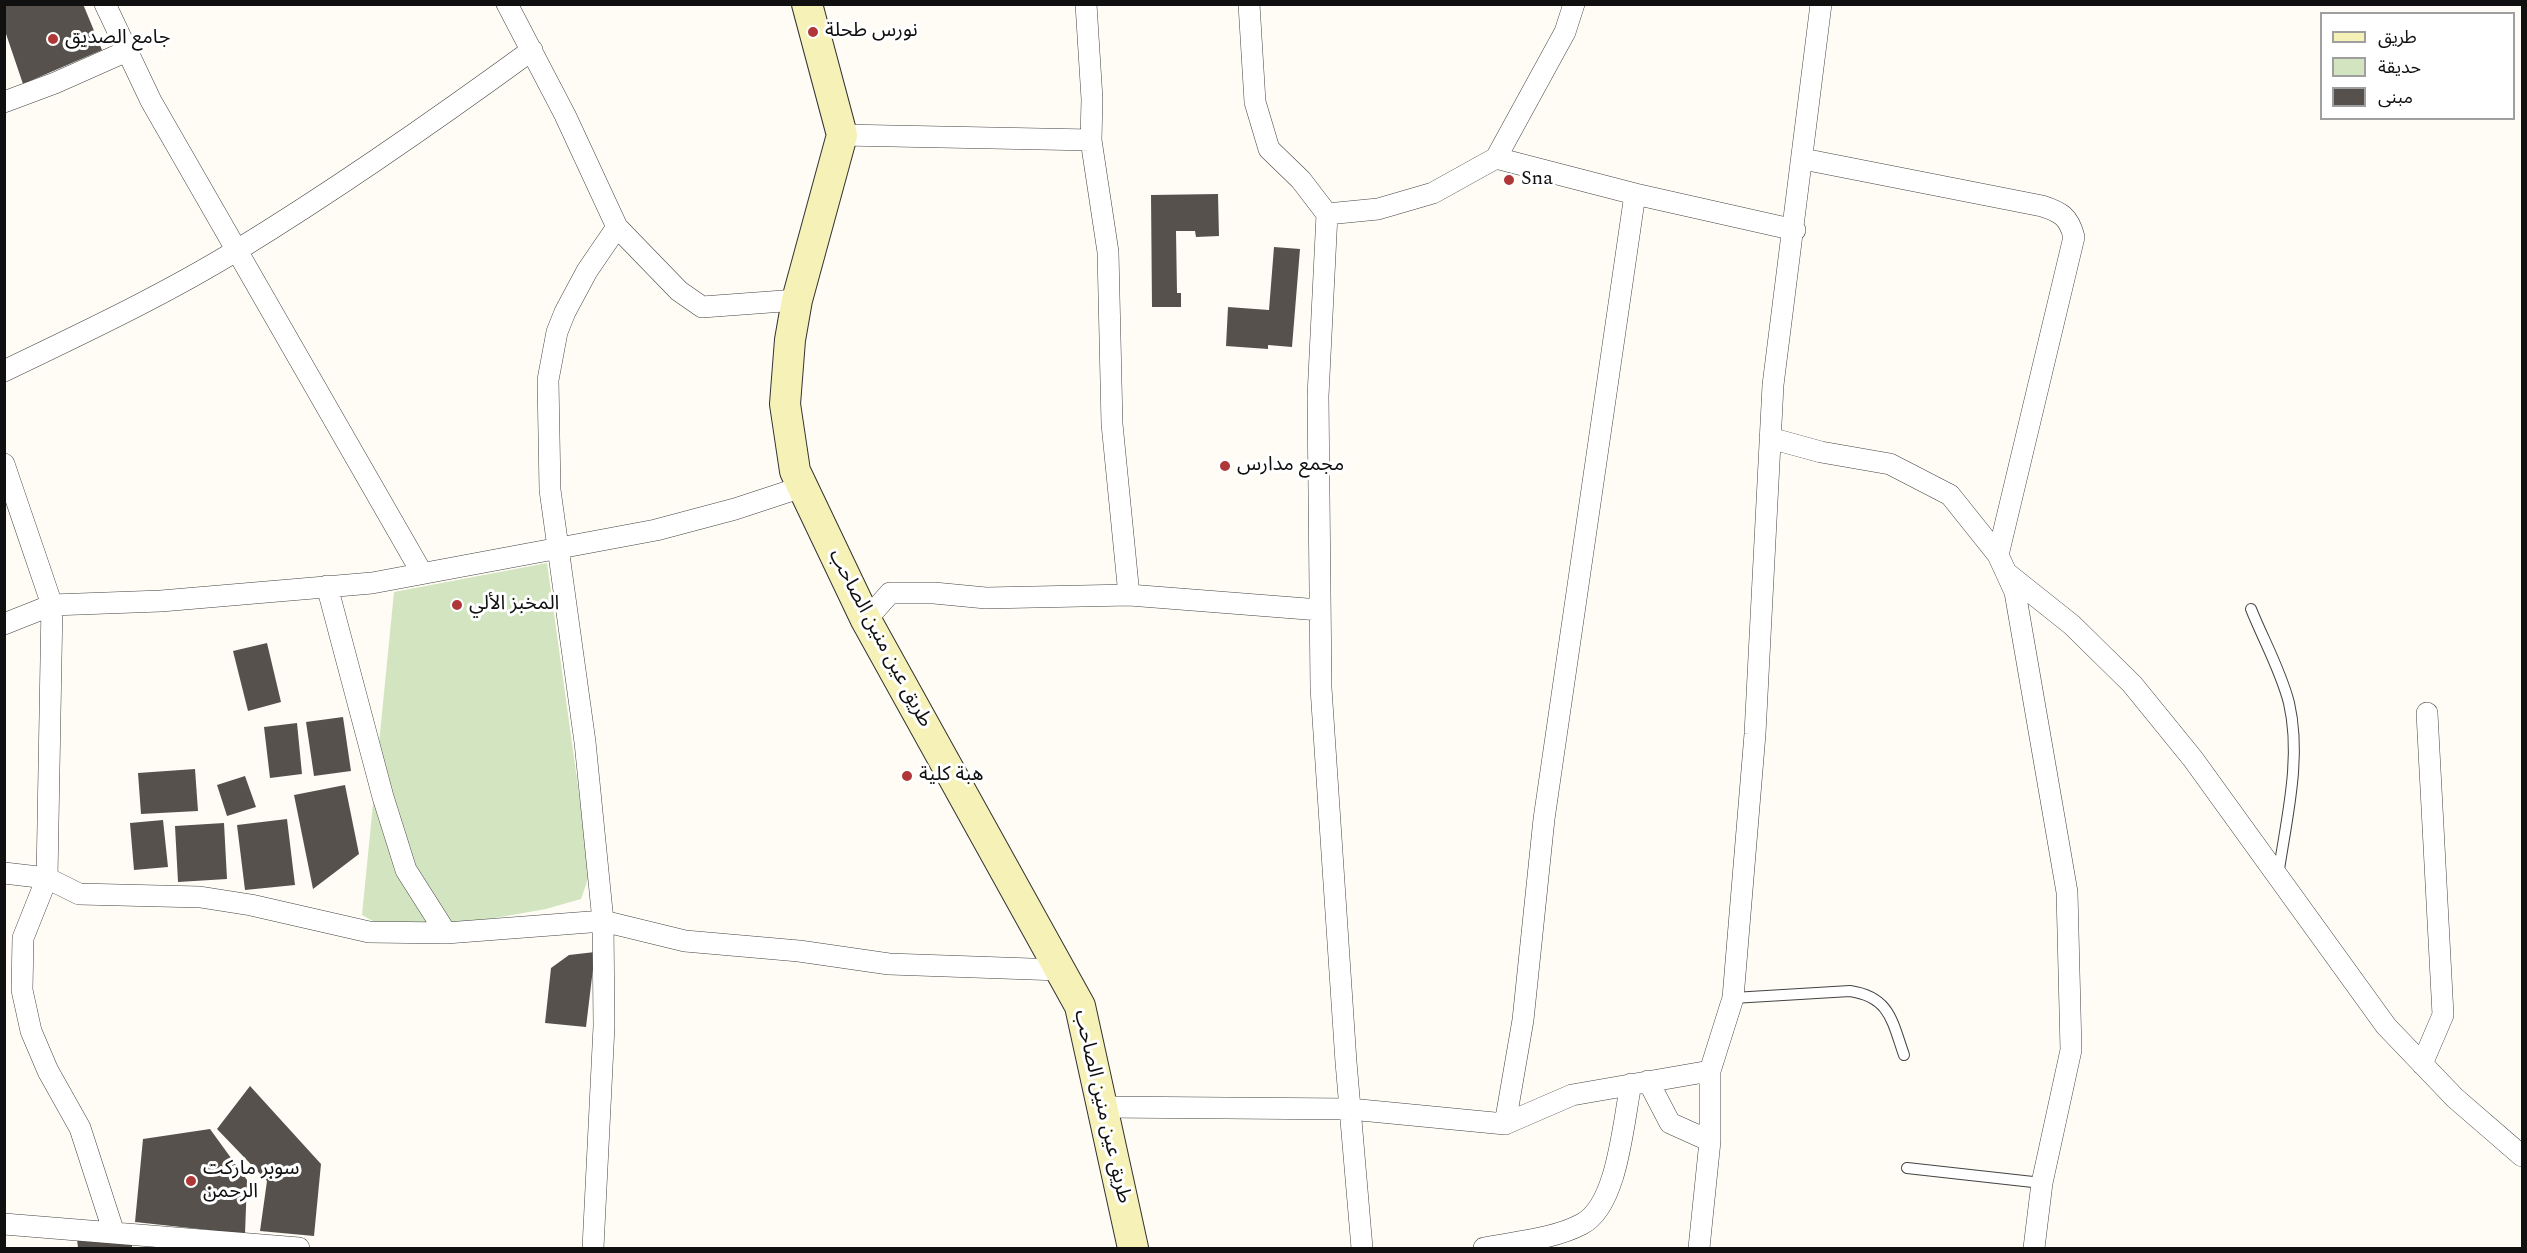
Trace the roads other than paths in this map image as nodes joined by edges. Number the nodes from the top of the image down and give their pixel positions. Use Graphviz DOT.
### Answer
graph roads {
  1 [pos="105,4"];
  2 [pos="507,4"];
  3 [pos="807,4"];
  4 [pos="1086,4"];
  5 [pos="1249,4"];
  6 [pos="1574,4"];
  7 [pos="1821,4"];
  8 [pos="532,50"];
  9 [pos="126,51"];
  10 [pos="4,102"];
  11 [pos="842,135"];
  12 [pos="1091,140"];
  13 [pos="1496,158"];
  14 [pos="1803,159"];
  15 [pos="1635,194"];
  16 [pos="1327,214"];
  17 [pos="617,226"];
  18 [pos="1794,230"];
  19 [pos="237,250"];
  20 [pos="797,300"];
  21 [pos="4,371"];
  22 [pos="1770,438"];
  23 [pos="4,464"];
  24 [pos="802,487"];
  25 [pos="8,488"];
  26 [pos="556,547"];
  27 [pos="2003,565"];
  28 [pos="422,573"];
  29 [pos="327,586"];
  30 [pos="1129,595"];
  31 [pos="52,605"];
  32 [pos="2251,609"];
  33 [pos="1320,610"];
  34 [pos="866,620"];
  35 [pos="4,624"];
  36 [pos="2427,713"];
  37 [pos="4,873"];
  38 [pos="2278,876"];
  39 [pos="47,878"];
  40 [pos="603,921"];
  41 [pos="446,933"];
  42 [pos="1060,970"];
  43 [pos="1732,998"];
  44 [pos="1904,1055"];
  45 [pos="2422,1064"];
  46 [pos="1710,1071"];
  47 [pos="1639,1083"];
  48 [pos="1102,1107"];
  49 [pos="1350,1109"];
  50 [pos="1505,1124"];
  51 [pos="1710,1141"];
  52 [pos="2523,1156"];
  53 [pos="1907,1168"];
  54 [pos="2042,1183"];
  55 [pos="4,1224"];
  56 [pos="128,1239"];
  57 [pos="298,1248"];
  58 [pos="593,1248"];
  59 [pos="1132,1248"];
  60 [pos="1362,1248"];
  61 [pos="1484,1248"];
  62 [pos="1699,1248"];
  63 [pos="2034,1248"];
  1 -- 9 [label="street"];
  2 -- 8 [label="street"];
  3 -- 11 [label="main road"];
  4 -- 12 [label="street"];
  5 -- 16 [label="street"];
  6 -- 13 [label="street"];
  7 -- 14 [label="street"];
  8 -- 17 [label="street"];
  8 -- 19 [label="street"];
  9 -- 10 [label="street"];
  9 -- 19 [label="street"];
  11 -- 12 [label="street"];
  11 -- 20 [label="main road, طريق عين منين الصاحب"];
  12 -- 30 [label="street"];
  13 -- 15 [label="street"];
  13 -- 16 [label="street"];
  14 -- 18 [label="street"];
  14 -- 27 [label="street"];
  15 -- 18 [label="street"];
  15 -- 50 [label="street"];
  16 -- 33 [label="street"];
  17 -- 20 [label="street"];
  17 -- 26 [label="street"];
  18 -- 22 [label="street"];
  19 -- 21 [label="street"];
  19 -- 28 [label="street"];
  20 -- 24 [label="main road, طريق عين منين الصاحب"];
  22 -- 27 [label="street"];
  22 -- 43 [label="street"];
  23 -- 25 [label="street"];
  24 -- 26 [label="street"];
  24 -- 34 [label="main road, طريق عين منين الصاحب"];
  25 -- 31 [label="street"];
  26 -- 28 [label="street"];
  26 -- 40 [label="street"];
  27 -- 38 [label="street"];
  27 -- 54 [label="street"];
  28 -- 29 [label="street"];
  29 -- 31 [label="street"];
  29 -- 41 [label="street"];
  30 -- 33 [label="street"];
  30 -- 34 [label="street"];
  31 -- 35 [label="street"];
  31 -- 39 [label="street"];
  32 -- 38 [label="lane"];
  33 -- 49 [label="street"];
  34 -- 42 [label="main road, طريق عين منين الصاحب"];
  36 -- 45 [label="street"];
  37 -- 39 [label="street"];
  38 -- 45 [label="street"];
  39 -- 41 [label="street"];
  39 -- 56 [label="street"];
  40 -- 41 [label="street"];
  40 -- 42 [label="street"];
  40 -- 58 [label="street"];
  42 -- 48 [label="main road, طريق عين منين الصاحب"];
  43 -- 44 [label="lane"];
  43 -- 46 [label="street"];
  45 -- 52 [label="street"];
  46 -- 47 [label="street"];
  46 -- 51 [label="street"];
  47 -- 50 [label="street"];
  47 -- 51 [label="street"];
  47 -- 61 [label="street"];
  48 -- 49 [label="street"];
  48 -- 59 [label="main road, طريق عين منين الصاحب"];
  49 -- 50 [label="street"];
  49 -- 60 [label="street"];
  51 -- 62 [label="street"];
  53 -- 54 [label="lane"];
  54 -- 63 [label="street"];
  55 -- 56 [label="street"];
  56 -- 57 [label="street"];
}
